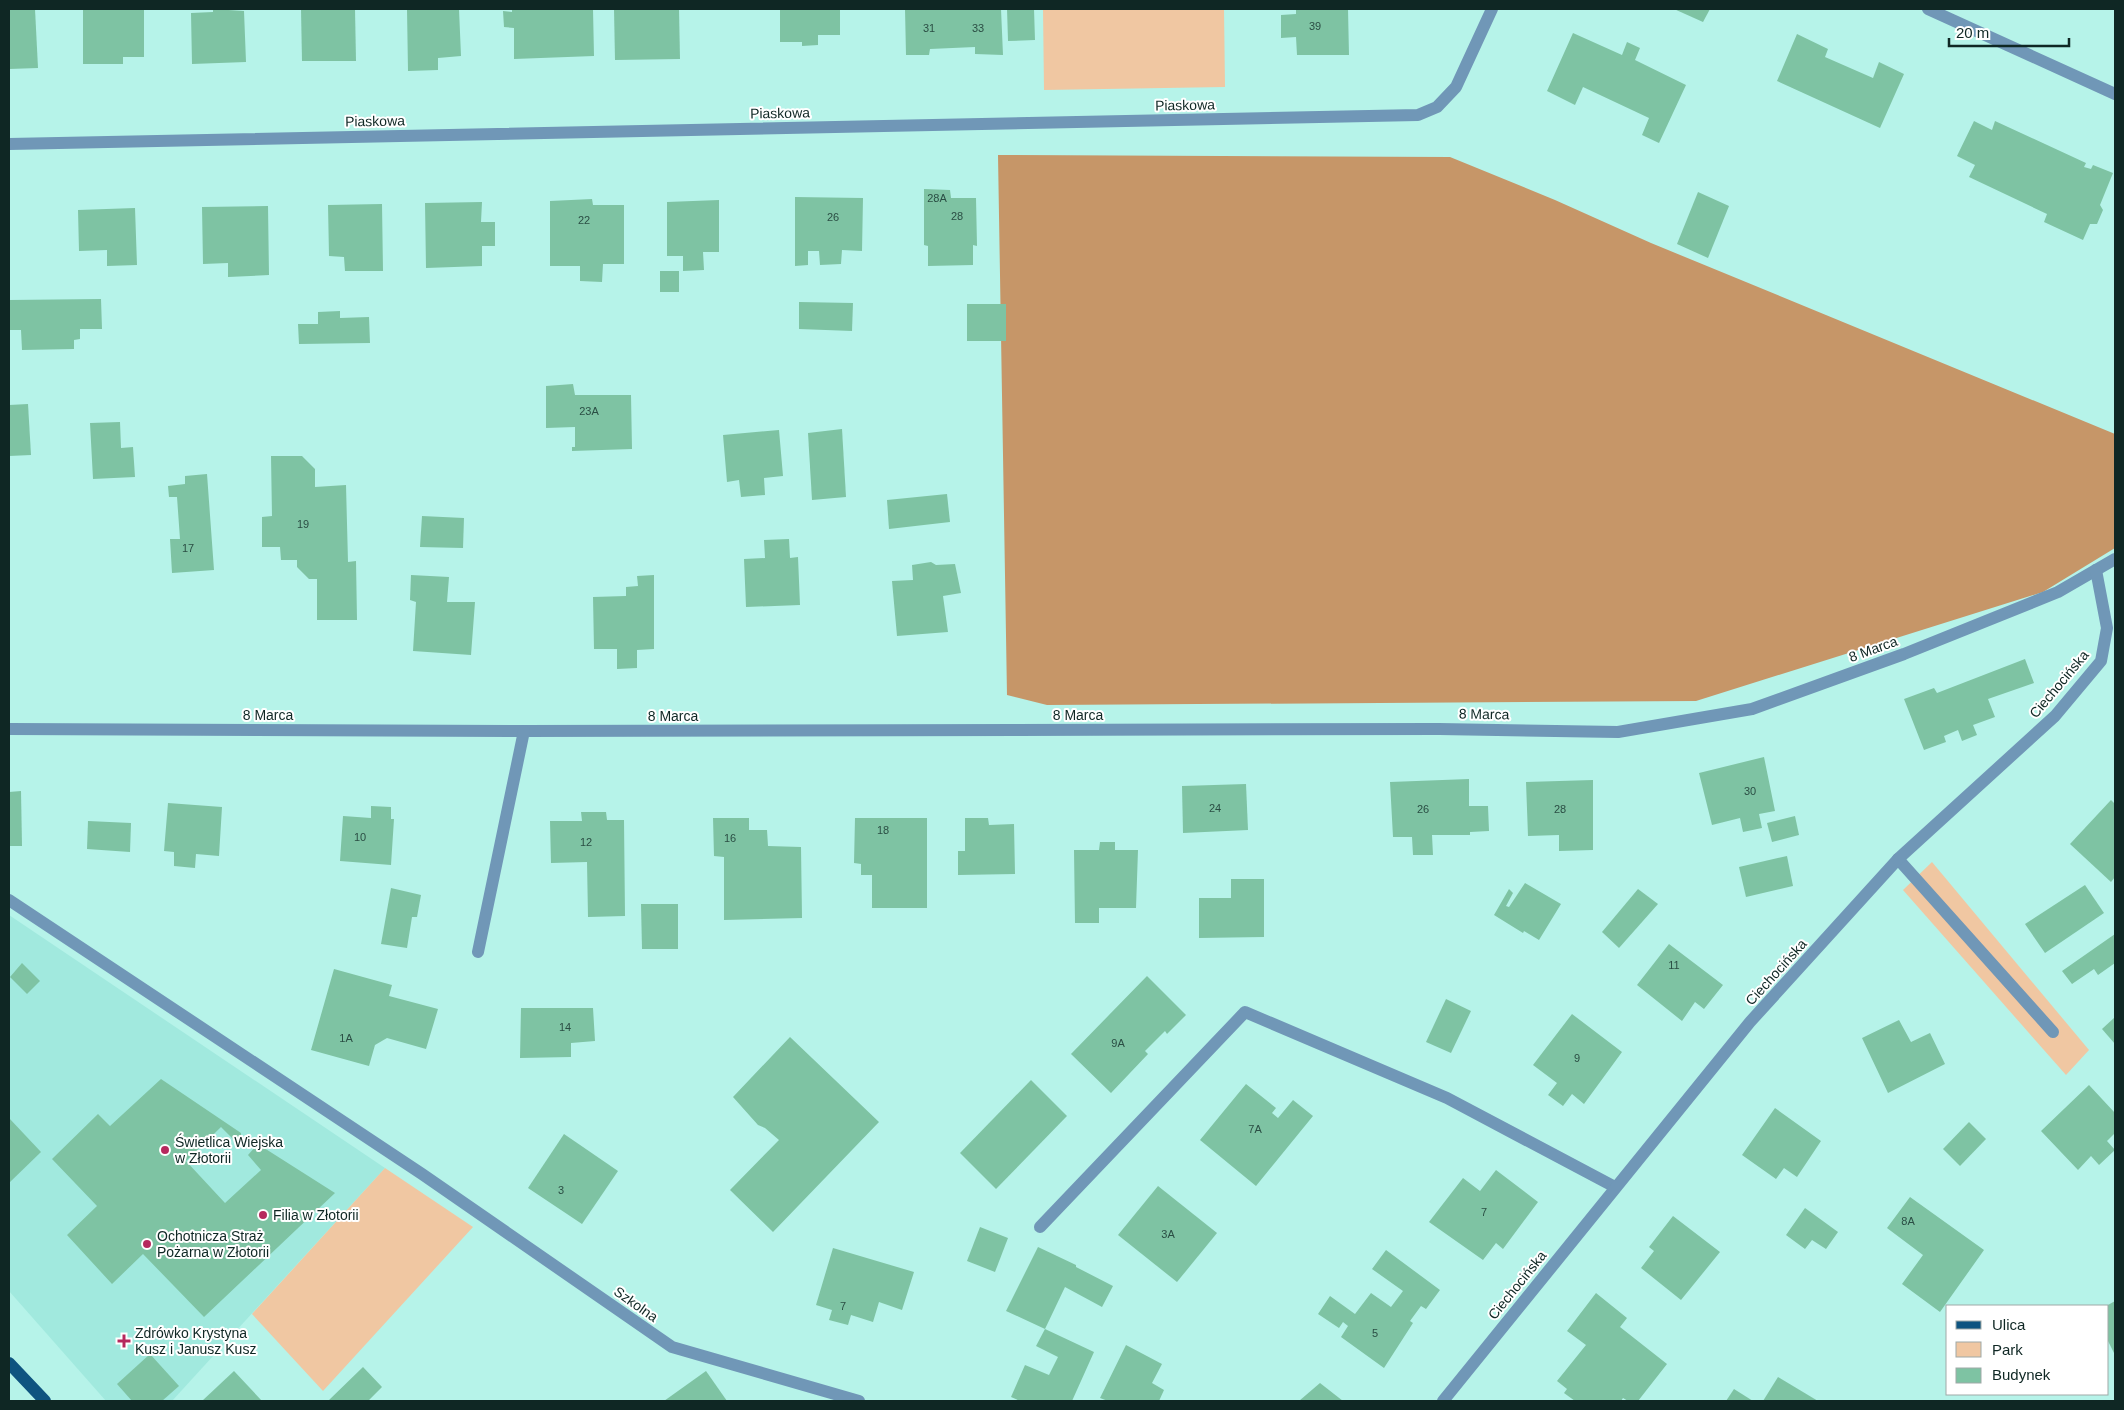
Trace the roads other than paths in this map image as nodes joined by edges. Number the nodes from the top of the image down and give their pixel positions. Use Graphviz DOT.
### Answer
graph roads {
  1 [pos="1492,9"];
  2 [pos="1928,9"];
  3 [pos="2115,94"];
  4 [pos="9,144"];
  5 [pos="2115,559"];
  6 [pos="2096,570"];
  7 [pos="9,729"];
  8 [pos="524,731"];
  9 [pos="1898,859"];
  10 [pos="9,900"];
  11 [pos="478,952"];
  12 [pos="2053,1032"];
  13 [pos="1615,1187"];
  14 [pos="1040,1227"];
  15 [pos="9,1363"];
  16 [pos="45,1401"];
  17 [pos="859,1401"];
  18 [pos="1444,1401"];
  1 -- 4 [label="street, Piaskowa"];
  2 -- 3 [label="street"];
  5 -- 6 [label="street, 8 Marca"];
  6 -- 8 [label="street, 8 Marca"];
  6 -- 9 [label="street, Ciechocińska"];
  7 -- 8 [label="street, 8 Marca"];
  8 -- 11 [label="street"];
  9 -- 12 [label="street"];
  9 -- 13 [label="street, Ciechocińska"];
  10 -- 17 [label="street, Szkolna"];
  13 -- 14 [label="street"];
  13 -- 18 [label="street, Ciechocińska"];
  15 -- 16 [label="main road"];
}
